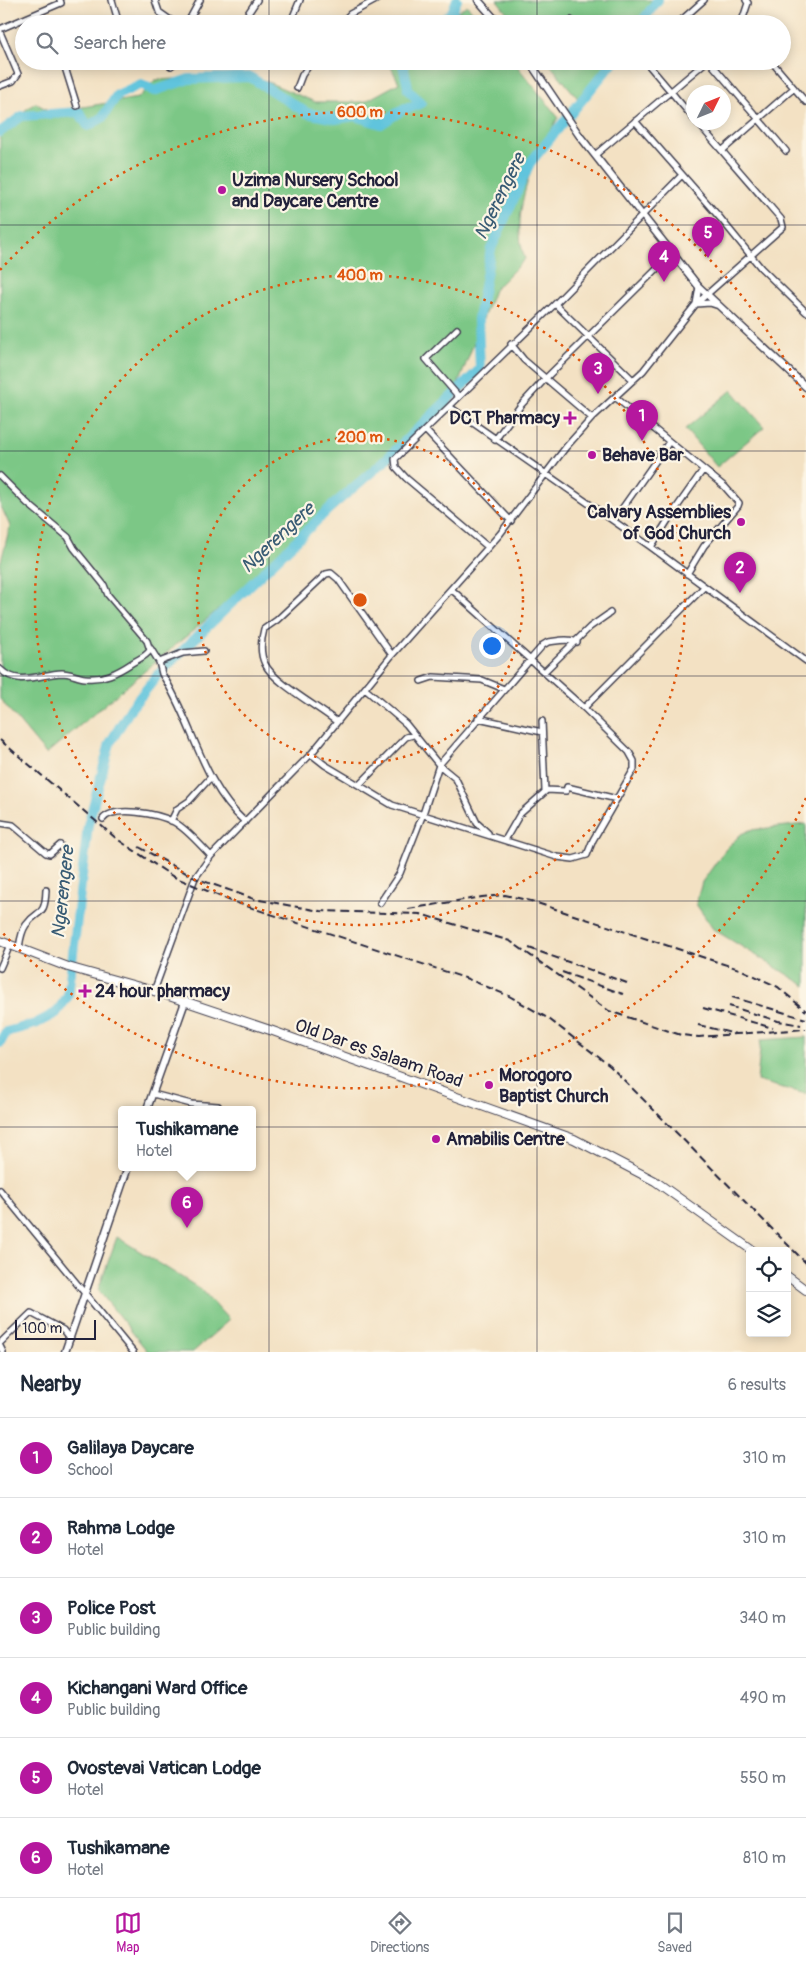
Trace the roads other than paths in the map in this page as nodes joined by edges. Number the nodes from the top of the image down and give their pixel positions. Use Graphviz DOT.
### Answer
graph roads {
  1 [pos="60,0"];
  2 [pos="112,0"];
  3 [pos="155,0"];
  4 [pos="200,0"];
  5 [pos="257,0"];
  6 [pos="300,0"];
  7 [pos="376,0"];
  8 [pos="479,0"];
  9 [pos="704,0"];
  10 [pos="746,0"];
  11 [pos="34,15"];
  12 [pos="116,15"];
  13 [pos="163,15"];
  14 [pos="192,15"];
  15 [pos="247,15"];
  16 [pos="294,15"];
  17 [pos="349,15"];
  18 [pos="492,15"];
  19 [pos="687,15"];
  20 [pos="744,15"];
  21 [pos="15,23"];
  22 [pos="0,30"];
  23 [pos="15,67"];
  24 [pos="16,70"];
  25 [pos="66,70"];
  26 [pos="306,70"];
  27 [pos="535,70"];
  28 [pos="652,70"];
  29 [pos="697,70"];
  30 [pos="716,70"];
  31 [pos="779,70"];
  32 [pos="0,86"];
  33 [pos="297,88"];
  34 [pos="794,88"];
  35 [pos="670,92"];
  36 [pos="806,102"];
  37 [pos="77,106"];
  38 [pos="686,110"];
  39 [pos="758,120"];
  40 [pos="635,122"];
  41 [pos="704,130"];
  42 [pos="723,150"];
  43 [pos="786,151"];
  44 [pos="595,155"];
  45 [pos="681,176"];
  46 [pos="644,216"];
  47 [pos="673,253"];
  48 [pos="749,255"];
  49 [pos="698,286"];
  50 [pos="706,295"];
  51 [pos="555,304"];
  52 [pos="696,304"];
  53 [pos="716,305"];
  54 [pos="806,312"];
  55 [pos="457,329"];
  56 [pos="587,336"];
  57 [pos="511,344"];
  58 [pos="545,379"];
  59 [pos="633,380"];
  60 [pos="806,387"];
  61 [pos="615,397"];
  62 [pos="459,398"];
  63 [pos="450,407"];
  64 [pos="592,418"];
  65 [pos="426,431"];
  66 [pos="495,440"];
  67 [pos="669,442"];
  68 [pos="703,470"];
  69 [pos="546,474"];
  70 [pos="0,476"];
  71 [pos="614,520"];
  72 [pos="511,521"];
  73 [pos="488,547"];
  74 [pos="652,547"];
  75 [pos="686,574"];
  76 [pos="704,587"];
  77 [pos="451,590"];
  78 [pos="610,613"];
  79 [pos="577,642"];
  80 [pos="150,649"];
  81 [pos="204,651"];
  82 [pos="392,655"];
  83 [pos="531,659"];
  84 [pos="159,662"];
  85 [pos="806,662"];
  86 [pos="0,669"];
  87 [pos="544,672"];
  88 [pos="421,681"];
  89 [pos="365,689"];
  90 [pos="504,689"];
  91 [pos="584,708"];
  92 [pos="478,718"];
  93 [pos="542,721"];
  94 [pos="337,722"];
  95 [pos="542,732"];
  96 [pos="413,735"];
  97 [pos="311,754"];
  98 [pos="439,765"];
  99 [pos="210,778"];
  100 [pos="360,784"];
  101 [pos="545,791"];
  102 [pos="617,799"];
  103 [pos="423,814"];
  104 [pos="103,819"];
  105 [pos="171,821"];
  106 [pos="245,822"];
  107 [pos="0,823"];
  108 [pos="489,834"];
  109 [pos="505,840"];
  110 [pos="60,844"];
  111 [pos="211,856"];
  112 [pos="46,890"];
  113 [pos="380,903"];
  114 [pos="0,941"];
  115 [pos="10,945"];
  116 [pos="18,948"];
  117 [pos="0,968"];
  118 [pos="154,991"];
  119 [pos="185,1002"];
  120 [pos="153,1094"];
  121 [pos="148,1106"];
  122 [pos="218,1106"];
  123 [pos="127,1171"];
  124 [pos="0,1190"];
  125 [pos="747,1247"];
  126 [pos="791,1279"];
  127 [pos="806,1290"];
  128 [pos="86,1293"];
  129 [pos="71,1340"];
  130 [pos="0,1344"];
  131 [pos="3,1352"];
  132 [pos="65,1352"];
  133 [pos="133,1352"];
  1 -- 11 [label="street"];
  2 -- 12 [label="street"];
  3 -- 13 [label="street"];
  4 -- 14 [label="street"];
  5 -- 15 [label="street"];
  6 -- 16 [label="street"];
  7 -- 17 [label="street"];
  8 -- 18 [label="street"];
  9 -- 19 [label="street"];
  10 -- 20 [label="street"];
  21 -- 22 [label="street"];
  22 -- 23 [label="street"];
  24 -- 32 [label="street"];
  25 -- 37 [label="street"];
  26 -- 33 [label="street"];
  27 -- 44 [label="street"];
  28 -- 35 [label="street"];
  29 -- 35 [label="street"];
  30 -- 39 [label="street"];
  31 -- 34 [label="street"];
  34 -- 36 [label="street"];
  34 -- 39 [label="street"];
  35 -- 38 [label="street"];
  35 -- 40 [label="street"];
  39 -- 42 [label="street"];
  39 -- 43 [label="street"];
  40 -- 44 [label="street"];
  40 -- 45 [label="street"];
  41 -- 42 [label="street"];
  42 -- 48 [label="street"];
  44 -- 46 [label="street"];
  45 -- 46 [label="street"];
  45 -- 48 [label="street"];
  46 -- 47 [label="street"];
  46 -- 51 [label="street"];
  47 -- 49 [label="street"];
  47 -- 56 [label="street"];
  48 -- 50 [label="street"];
  48 -- 54 [label="street"];
  49 -- 50 [label="street"];
  49 -- 52 [label="street"];
  50 -- 52 [label="street"];
  50 -- 53 [label="street"];
  51 -- 56 [label="street"];
  51 -- 57 [label="street"];
  52 -- 53 [label="street"];
  52 -- 59 [label="street"];
  53 -- 60 [label="street"];
  55 -- 62 [label="street"];
  56 -- 58 [label="street"];
  56 -- 59 [label="street"];
  57 -- 58 [label="street"];
  57 -- 62 [label="street"];
  58 -- 64 [label="street"];
  58 -- 66 [label="street"];
  59 -- 61 [label="street"];
  61 -- 64 [label="street"];
  61 -- 67 [label="street"];
  62 -- 63 [label="street"];
  63 -- 65 [label="street"];
  63 -- 66 [label="street"];
  64 -- 69 [label="street"];
  65 -- 72 [label="street"];
  65 -- 73 [label="street"];
  66 -- 69 [label="street"];
  67 -- 68 [label="street"];
  67 -- 71 [label="street"];
  68 -- 74 [label="street"];
  68 -- 75 [label="street"];
  69 -- 71 [label="street"];
  69 -- 72 [label="street"];
  70 -- 80 [label="street"];
  71 -- 74 [label="street"];
  72 -- 73 [label="street"];
  73 -- 77 [label="street"];
  74 -- 75 [label="street"];
  75 -- 76 [label="street"];
  76 -- 85 [label="street"];
  76 -- 91 [label="street"];
  77 -- 82 [label="street"];
  77 -- 83 [label="street"];
  78 -- 79 [label="street"];
  79 -- 83 [label="street"];
  79 -- 87 [label="street"];
  80 -- 84 [label="street"];
  80 -- 86 [label="street"];
  81 -- 84 [label="street"];
  82 -- 89 [label="street"];
  82 -- 94 [label="street"];
  83 -- 87 [label="street"];
  83 -- 90 [label="street"];
  84 -- 99 [label="street"];
  87 -- 91 [label="street"];
  88 -- 90 [label="street"];
  89 -- 94 [label="street"];
  89 -- 96 [label="street"];
  90 -- 92 [label="street"];
  91 -- 102 [label="street"];
  92 -- 95 [label="street"];
  92 -- 98 [label="street"];
  93 -- 95 [label="street"];
  94 -- 97 [label="street"];
  95 -- 101 [label="street"];
  96 -- 98 [label="street"];
  96 -- 100 [label="street"];
  97 -- 100 [label="street"];
  97 -- 106 [label="street"];
  98 -- 103 [label="street"];
  98 -- 108 [label="street"];
  99 -- 105 [label="street"];
  99 -- 106 [label="street"];
  100 -- 103 [label="street"];
  101 -- 102 [label="street"];
  101 -- 109 [label="street"];
  102 -- 109 [label="street"];
  103 -- 108 [label="street"];
  103 -- 113 [label="street"];
  104 -- 105 [label="street"];
  105 -- 111 [label="street"];
  106 -- 111 [label="street"];
  107 -- 110 [label="street"];
  108 -- 109 [label="street"];
  111 -- 118 [label="street"];
  112 -- 116 [label="street"];
  114 -- 115 [label="main road, Old Dar es Salaam Road"];
  115 -- 116 [label="main road, Old Dar es Salaam Road"];
  115 -- 117 [label="street"];
  116 -- 118 [label="main road, Old Dar es Salaam Road"];
  118 -- 119 [label="main road, Old Dar es Salaam Road"];
  119 -- 120 [label="street"];
  119 -- 125 [label="main road, Old Dar es Salaam Road"];
  120 -- 121 [label="street"];
  120 -- 122 [label="street"];
  123 -- 128 [label="street"];
  124 -- 128 [label="street"];
  126 -- 127 [label="main road"];
  128 -- 129 [label="street"];
  128 -- 133 [label="street"];
  129 -- 130 [label="street"];
  129 -- 132 [label="street"];
  130 -- 131 [label="street"];
}
